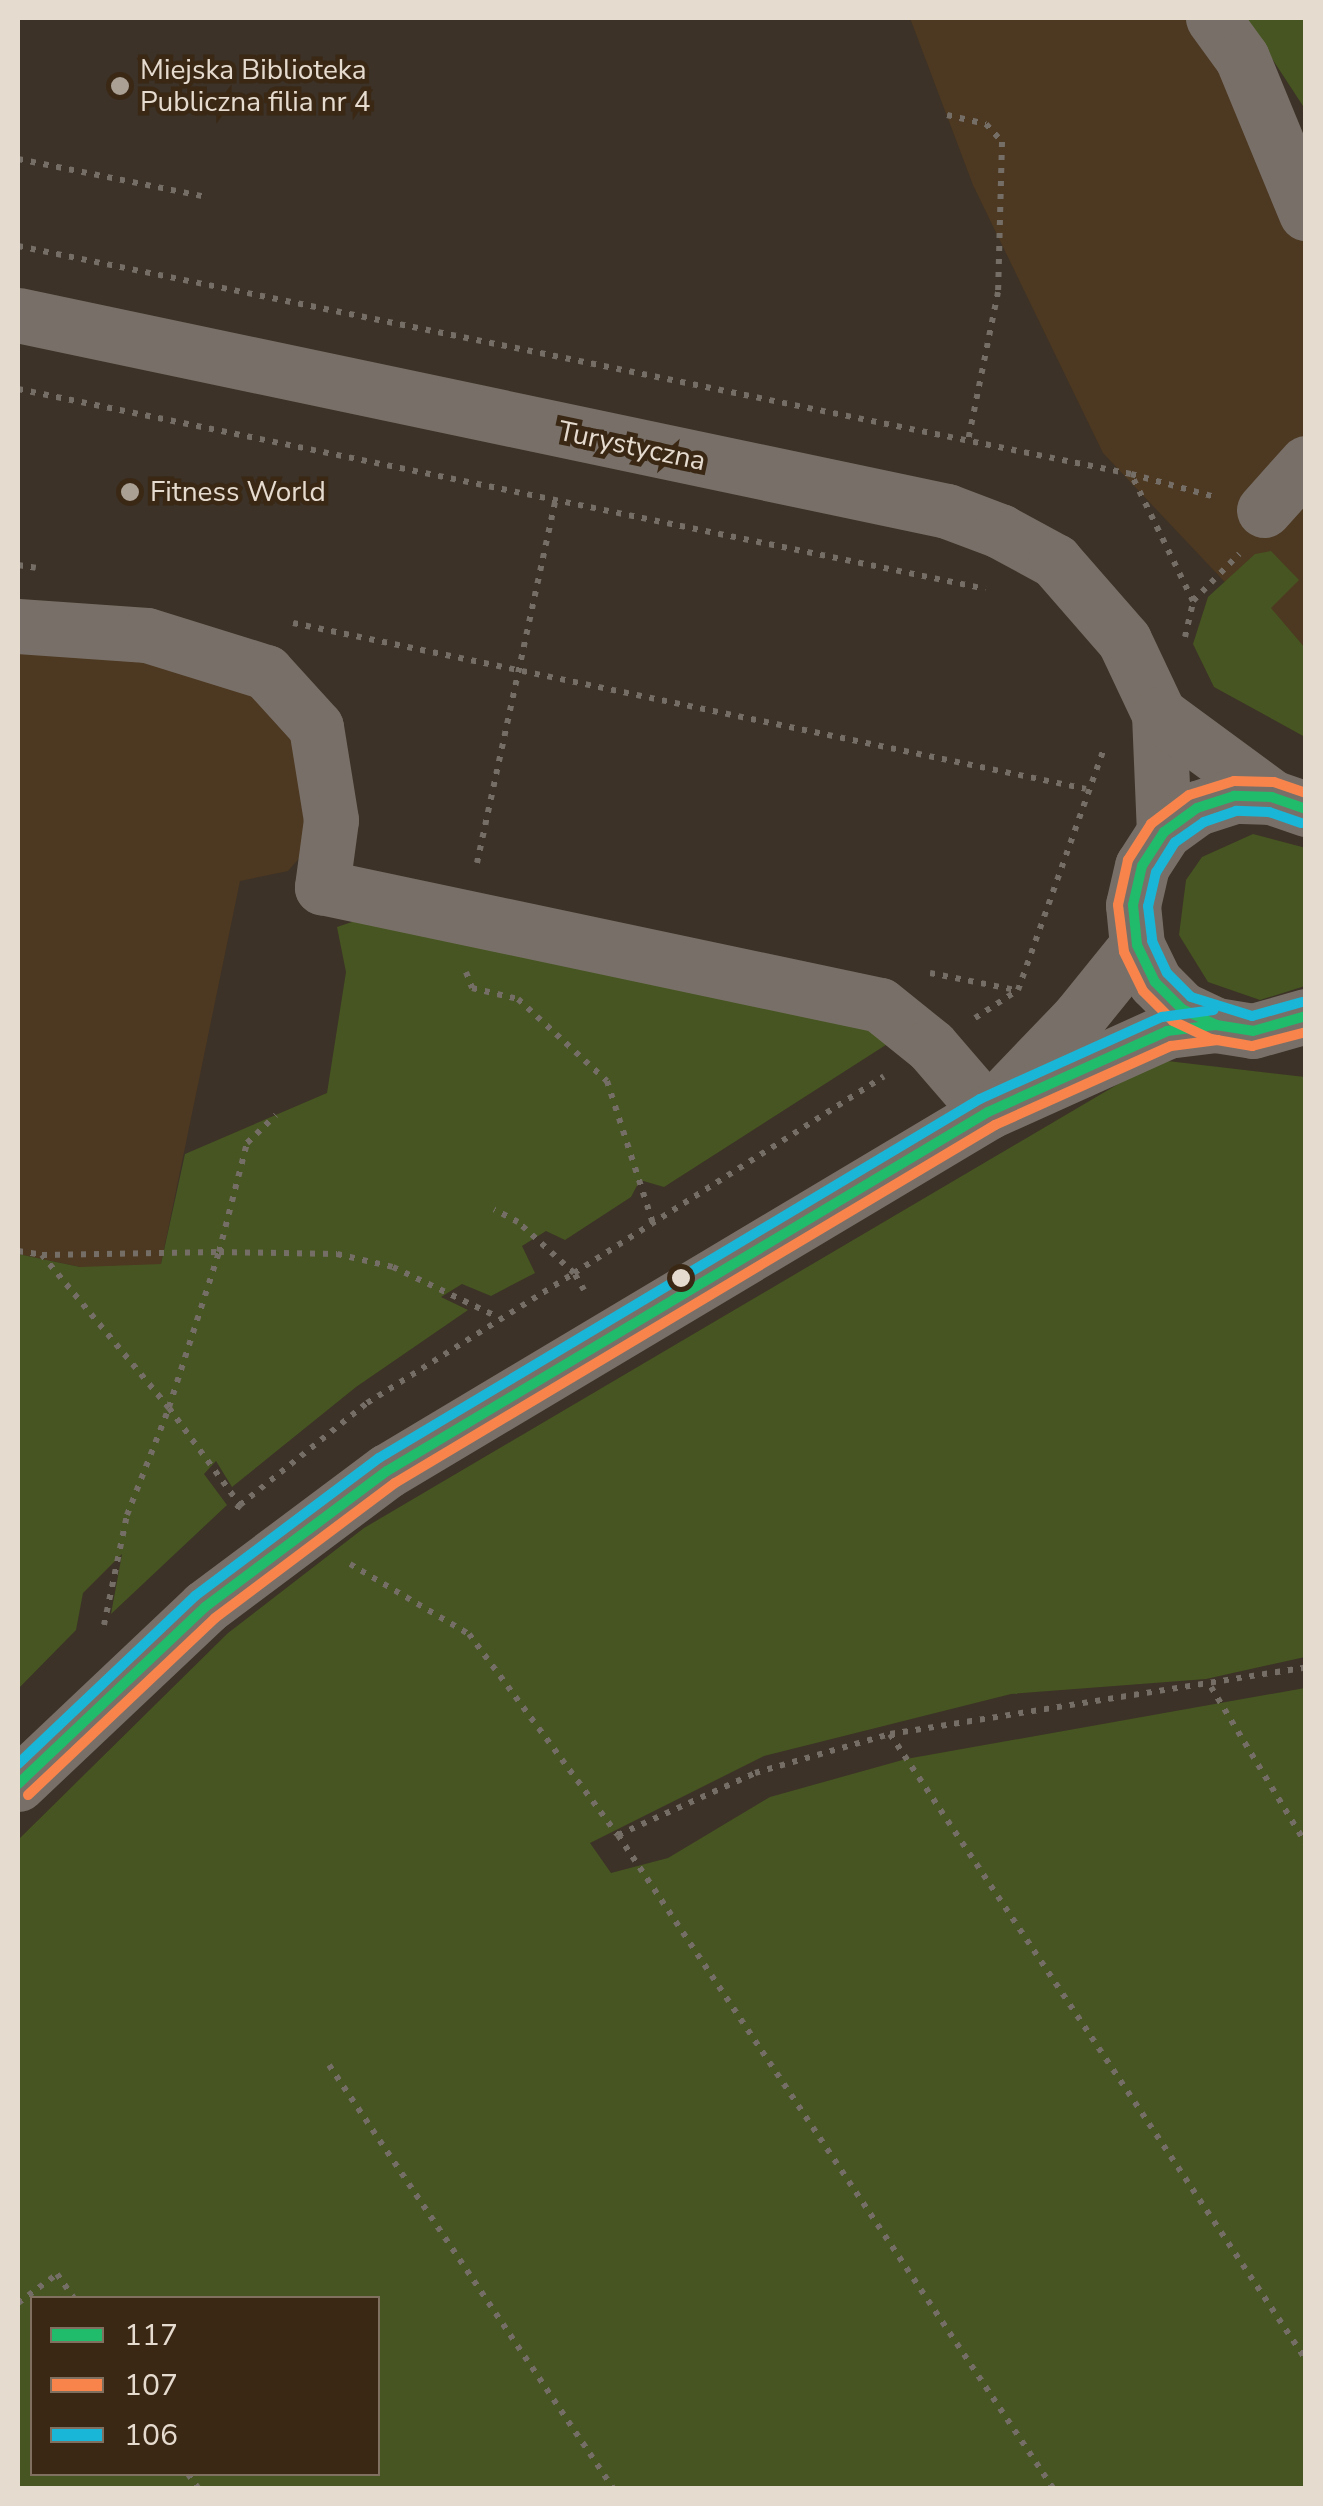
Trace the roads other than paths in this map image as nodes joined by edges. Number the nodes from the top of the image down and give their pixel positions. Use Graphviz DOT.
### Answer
graph roads {
  1 [pos="1213,18"];
  2 [pos="1306,212"];
  3 [pos="18,315"];
  4 [pos="1306,463"];
  5 [pos="1256,529"];
  6 [pos="18,626"];
  7 [pos="1159,714"];
  8 [pos="1289,803"];
  9 [pos="1164,832"];
  10 [pos="1137,945"];
  11 [pos="1306,1016"];
  12 [pos="1216,1026"];
  13 [pos="988,1112"];
  14 [pos="18,1784"];
  1 -- 2 [label="street"];
  3 -- 7 [label="street, Turystyczna"];
  4 -- 5 [label="street"];
  6 -- 13 [label="street"];
  7 -- 8 [label="street, Turystyczna"];
  7 -- 9 [label="street, Turystyczna"];
  8 -- 9 [label="street"];
  9 -- 10 [label="street"];
  10 -- 12 [label="street"];
  10 -- 13 [label="street"];
  11 -- 12 [label="street"];
  12 -- 13 [label="street"];
  13 -- 14 [label="street"];
}
